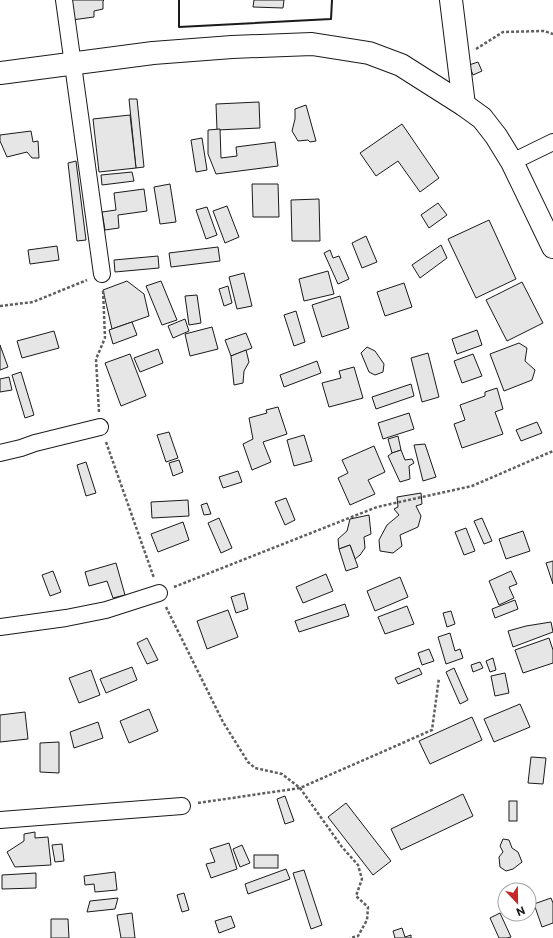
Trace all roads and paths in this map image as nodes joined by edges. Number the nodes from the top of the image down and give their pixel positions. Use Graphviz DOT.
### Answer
graph roads {
  1 [pos="64,0"];
  2 [pos="451,0"];
  3 [pos="553,34"];
  4 [pos="459,60"];
  5 [pos="73,63"];
  6 [pos="0,73"];
  7 [pos="464,105"];
  8 [pos="553,142"];
  9 [pos="512,162"];
  10 [pos="553,247"];
  11 [pos="102,274"];
  12 [pos="0,306"];
  13 [pos="100,426"];
  14 [pos="553,451"];
  15 [pos="0,453"];
  16 [pos="159,593"];
  17 [pos="0,627"];
  18 [pos="439,678"];
  19 [pos="300,788"];
  20 [pos="182,806"];
  21 [pos="0,820"];
  22 [pos="350,938"];
  1 -- 5 [label="street"];
  2 -- 4 [label="street"];
  3 -- 4 [label="path"];
  4 -- 7 [label="street"];
  5 -- 6 [label="street"];
  5 -- 7 [label="street"];
  5 -- 11 [label="street"];
  7 -- 9 [label="street"];
  8 -- 9 [label="street"];
  9 -- 10 [label="street"];
  11 -- 12 [label="path"];
  11 -- 13 [label="path"];
  13 -- 15 [label="street"];
  13 -- 16 [label="path"];
  14 -- 16 [label="path"];
  16 -- 17 [label="street"];
  16 -- 19 [label="path"];
  18 -- 19 [label="path"];
  19 -- 20 [label="path"];
  19 -- 22 [label="path"];
  20 -- 21 [label="street"];
}
